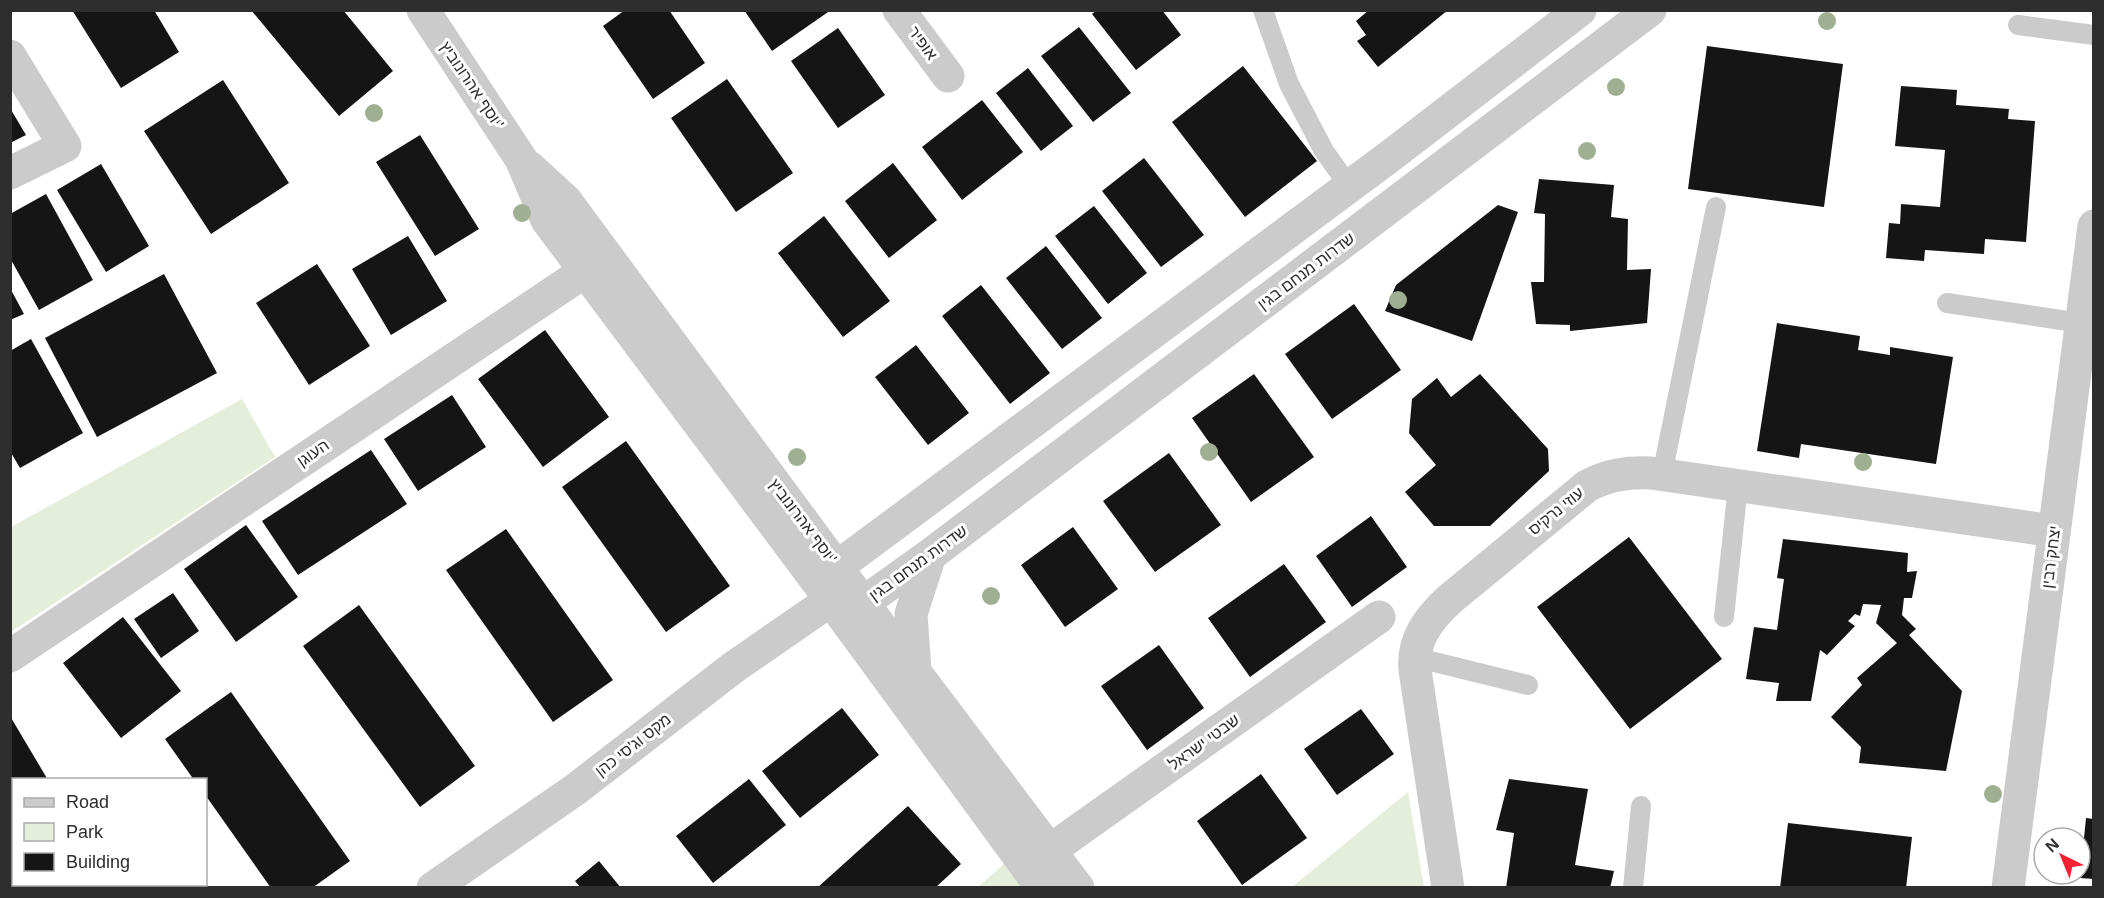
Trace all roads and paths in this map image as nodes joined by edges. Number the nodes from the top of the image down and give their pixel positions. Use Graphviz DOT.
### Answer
graph roads {
  1 [pos="423,10"];
  2 [pos="899,10"];
  3 [pos="1263,10"];
  4 [pos="1581,10"];
  5 [pos="1650,10"];
  6 [pos="2018,25"];
  7 [pos="2094,35"];
  8 [pos="10,56"];
  9 [pos="948,76"];
  10 [pos="521,159"];
  11 [pos="10,173"];
  12 [pos="1348,186"];
  13 [pos="1716,207"];
  14 [pos="2094,226"];
  15 [pos="584,272"];
  16 [pos="622,277"];
  17 [pos="1947,303"];
  18 [pos="2081,323"];
  19 [pos="1662,475"];
  20 [pos="1738,486"];
  21 [pos="2054,531"];
  22 [pos="930,555"];
  23 [pos="837,567"];
  24 [pos="847,601"];
  25 [pos="1379,617"];
  26 [pos="1724,617"];
  27 [pos="10,656"];
  28 [pos="1414,657"];
  29 [pos="915,670"];
  30 [pos="1528,685"];
  31 [pos="1641,806"];
  32 [pos="1041,868"];
  33 [pos="433,888"];
  34 [pos="1078,888"];
  35 [pos="1448,888"];
  36 [pos="1633,888"];
  37 [pos="2008,888"];
  1 -- 10 [label="street, יוסף אהרונוביץ'"];
  2 -- 9 [label="street, אופיר"];
  3 -- 12 [label="lane"];
  4 -- 12 [label="street"];
  5 -- 22 [label="street, שדרות מנחם בגין"];
  6 -- 7 [label="lane"];
  8 -- 11 [label="street"];
  10 -- 15 [label="street, יוסף אהרונוביץ'"];
  10 -- 16 [label="street, יוסף אהרונוביץ'"];
  12 -- 23 [label="street"];
  13 -- 19 [label="lane"];
  14 -- 18 [label="street, יצחק רבין"];
  15 -- 16 [label="street"];
  15 -- 24 [label="street, יוסף אהרונוביץ'"];
  15 -- 27 [label="street, העוגן"];
  16 -- 23 [label="street, יוסף אהרונוביץ'"];
  17 -- 18 [label="lane"];
  18 -- 21 [label="street, יצחק רבין"];
  19 -- 20 [label="street, עוזי נרקיס"];
  19 -- 28 [label="street, עוזי נרקיס"];
  20 -- 21 [label="street, עוזי נרקיס"];
  20 -- 26 [label="lane"];
  21 -- 37 [label="street, יצחק רבין"];
  22 -- 24 [label="street, שדרות מנחם בגין"];
  22 -- 29 [label="street"];
  23 -- 24 [label="street"];
  24 -- 29 [label="street, יוסף אהרונוביץ'"];
  24 -- 32 [label="street, יוסף אהרונוביץ'"];
  24 -- 33 [label="street, מקס וג'סי כהן"];
  25 -- 32 [label="street, שבטי ישראל"];
  28 -- 30 [label="lane"];
  28 -- 35 [label="street, עוזי נרקיס"];
  29 -- 32 [label="street, יוסף אהרונוביץ'"];
  31 -- 36 [label="lane"];
  32 -- 34 [label="street, יוסף אהרונוביץ'"];
}
